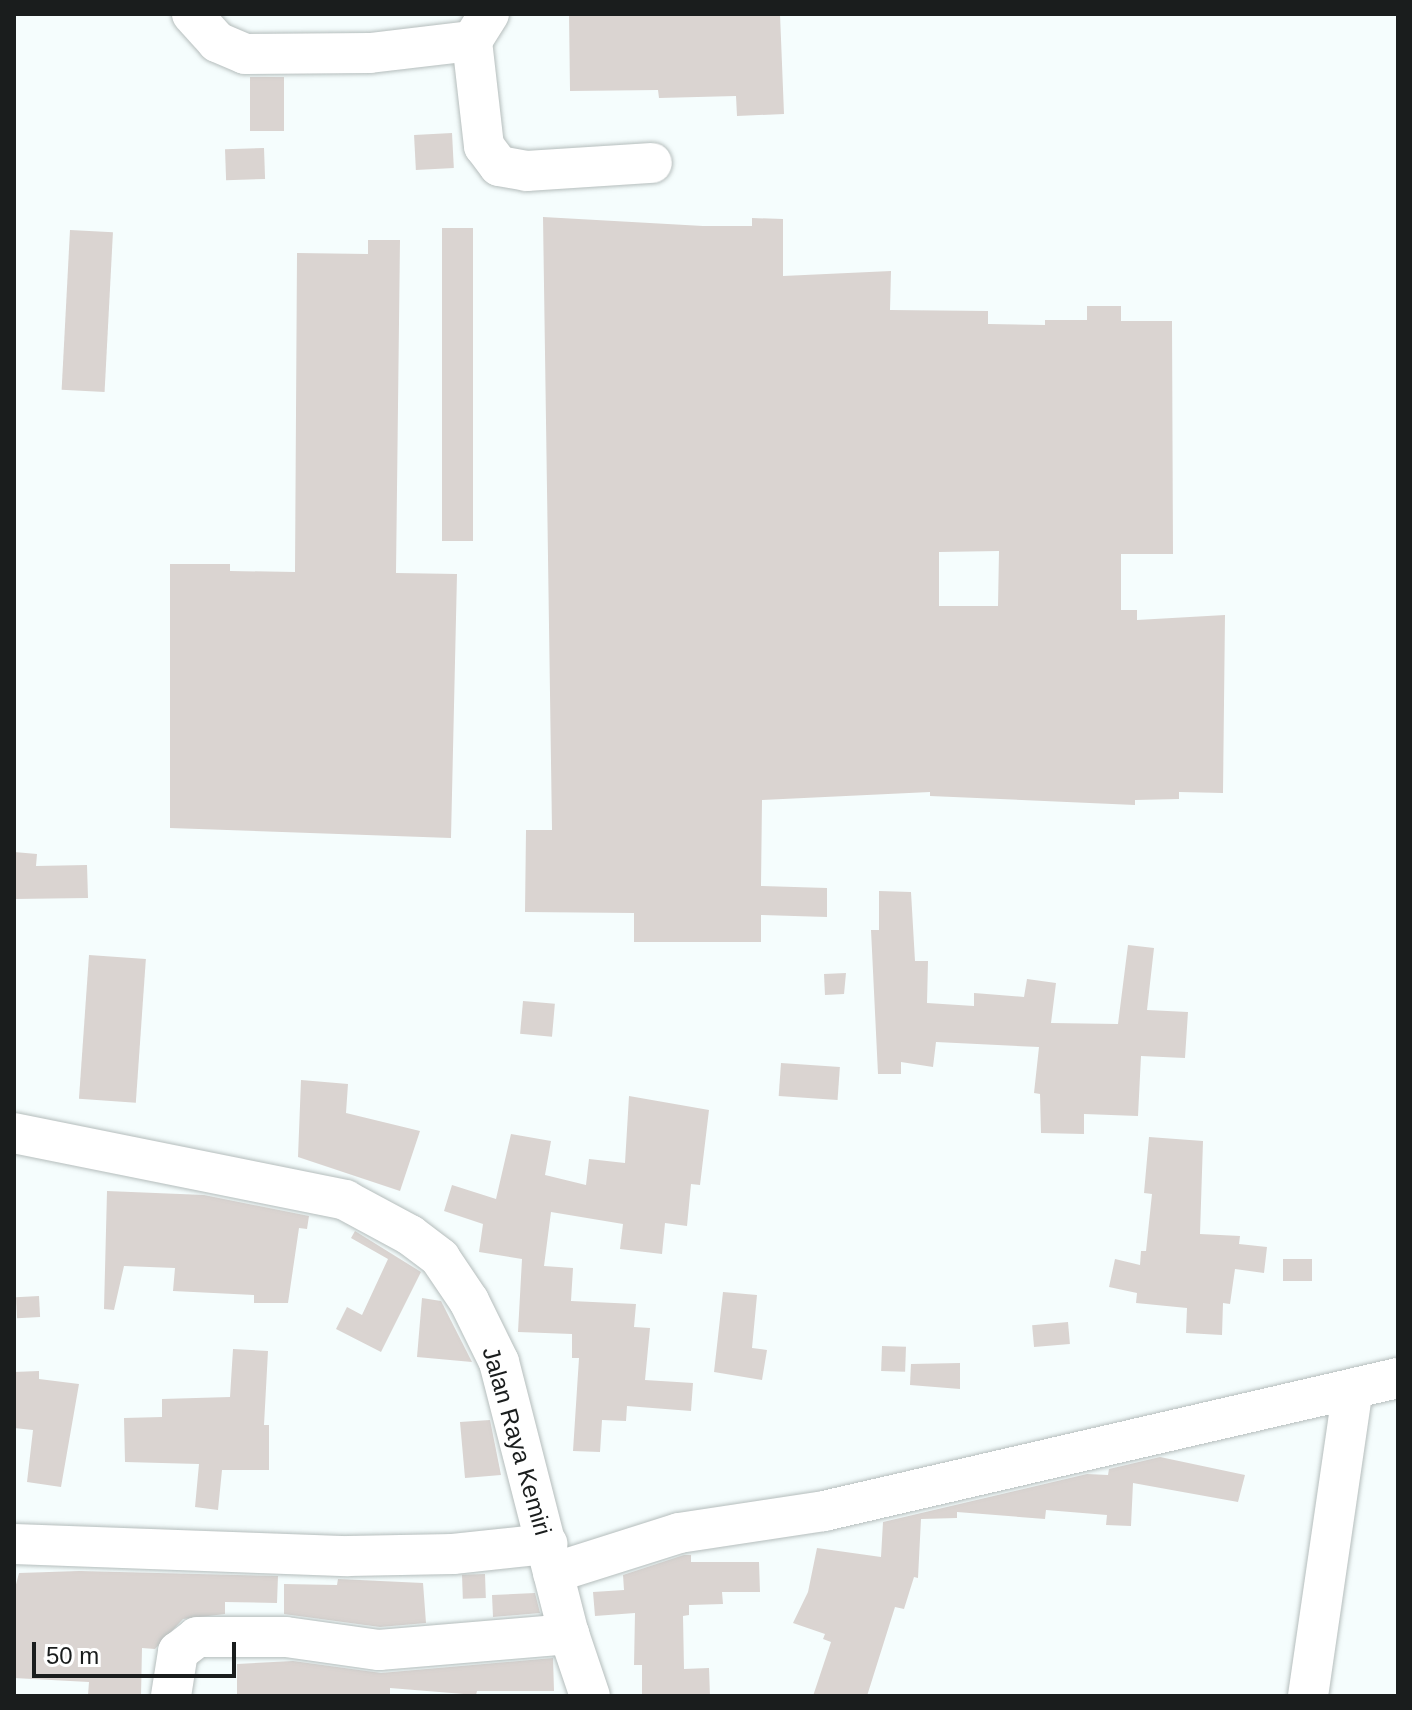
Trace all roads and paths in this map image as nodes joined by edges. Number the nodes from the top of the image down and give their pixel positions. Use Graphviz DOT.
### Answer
graph roads {
  1 [pos="192,14"];
  2 [pos="480,28"];
  3 [pos="652,163"];
  4 [pos="14,1133"];
  5 [pos="1398,1378"];
  6 [pos="1353,1389"];
  7 [pos="14,1544"];
  8 [pos="550,1559"];
  9 [pos="569,1634"];
  10 [pos="171,1696"];
  11 [pos="590,1696"];
  12 [pos="1308,1696"];
  1 -- 2 [label="street"];
  2 -- 3 [label="street"];
  4 -- 8 [label="street, Jalan Raya Kemiri"];
  5 -- 6 [label="street"];
  6 -- 8 [label="street"];
  6 -- 12 [label="street"];
  7 -- 8 [label="street"];
  8 -- 9 [label="street, Jalan Raya Kemiri"];
  9 -- 10 [label="street"];
  9 -- 11 [label="street, Jalan Raya Kemiri"];
}
